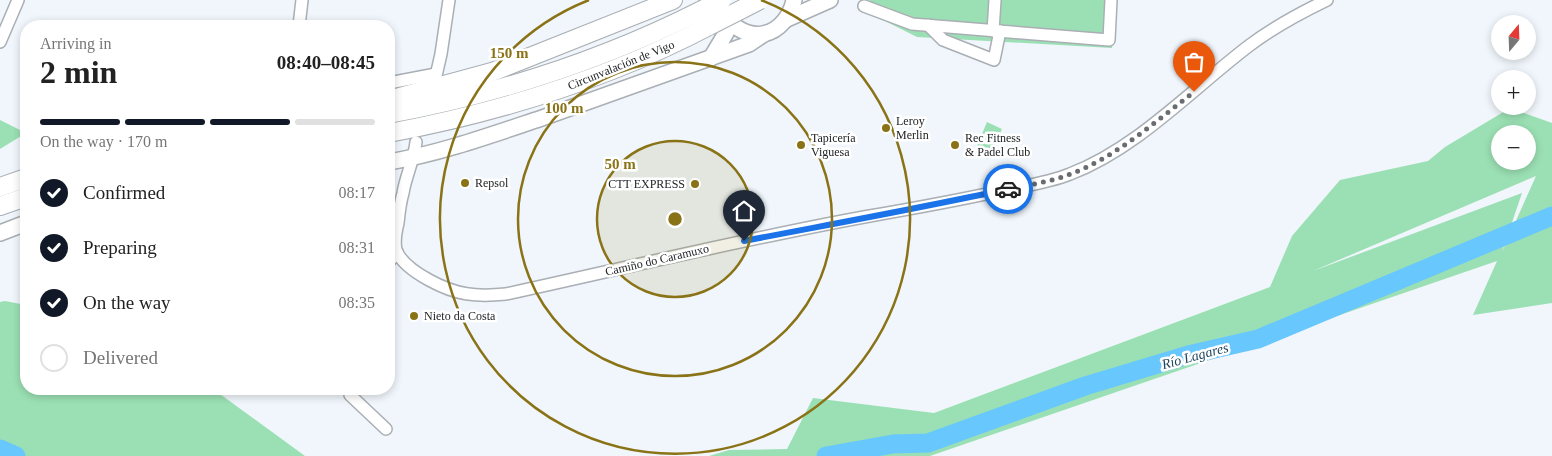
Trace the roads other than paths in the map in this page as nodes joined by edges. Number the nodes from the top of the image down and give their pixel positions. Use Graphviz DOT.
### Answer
graph roads {
  1 [pos="18,0"];
  2 [pos="302,0"];
  3 [pos="449,0"];
  4 [pos="673,0"];
  5 [pos="720,0"];
  6 [pos="760,0"];
  7 [pos="794,0"];
  8 [pos="808,0"];
  9 [pos="996,0"];
  10 [pos="1112,0"];
  11 [pos="1327,0"];
  12 [pos="828,1"];
  13 [pos="864,6"];
  14 [pos="787,19"];
  15 [pos="300,20"];
  16 [pos="729,21"];
  17 [pos="928,25"];
  18 [pos="996,31"];
  19 [pos="764,34"];
  20 [pos="0,42"];
  21 [pos="711,58"];
  22 [pos="395,82"];
  23 [pos="395,98"];
  24 [pos="395,113"];
  25 [pos="395,132"];
  26 [pos="416,142"];
  27 [pos="414,158"];
  28 [pos="395,161"];
  29 [pos="20,180"];
  30 [pos="0,187"];
  31 [pos="20,199"];
  32 [pos="0,206"];
  33 [pos="20,225"];
  34 [pos="0,233"];
  35 [pos="397,252"];
  36 [pos="395,254"];
  37 [pos="350,395"];
  38 [pos="386,429"];
  1 -- 20 [label="street"];
  2 -- 15 [label="street"];
  3 -- 22 [label="street"];
  4 -- 23 [label="highway"];
  5 -- 16 [label="main road"];
  5 -- 24 [label="highway, Circunvalación de Vigo, bridge"];
  6 -- 25 [label="highway, Circunvalación de Vigo, bridge"];
  7 -- 14 [label="main road"];
  8 -- 12 [label="main road"];
  9 -- 18 [label="street"];
  10 -- 18 [label="street"];
  11 -- 35 [label="street, Camiño do Caramuxo"];
  12 -- 14 [label="main road"];
  13 -- 17 [label="street"];
  14 -- 19 [label="main road"];
  16 -- 19 [label="main road"];
  16 -- 21 [label="main road"];
  17 -- 18 [label="street"];
  17 -- 18 [label="street"];
  19 -- 21 [label="main road"];
  21 -- 27 [label="main road"];
  26 -- 27 [label="street"];
  27 -- 28 [label="main road"];
  27 -- 35 [label="street"];
  29 -- 30 [label="highway"];
  31 -- 32 [label="highway"];
  33 -- 34 [label="main road"];
  35 -- 36 [label="street"];
  37 -- 38 [label="street"];
}
